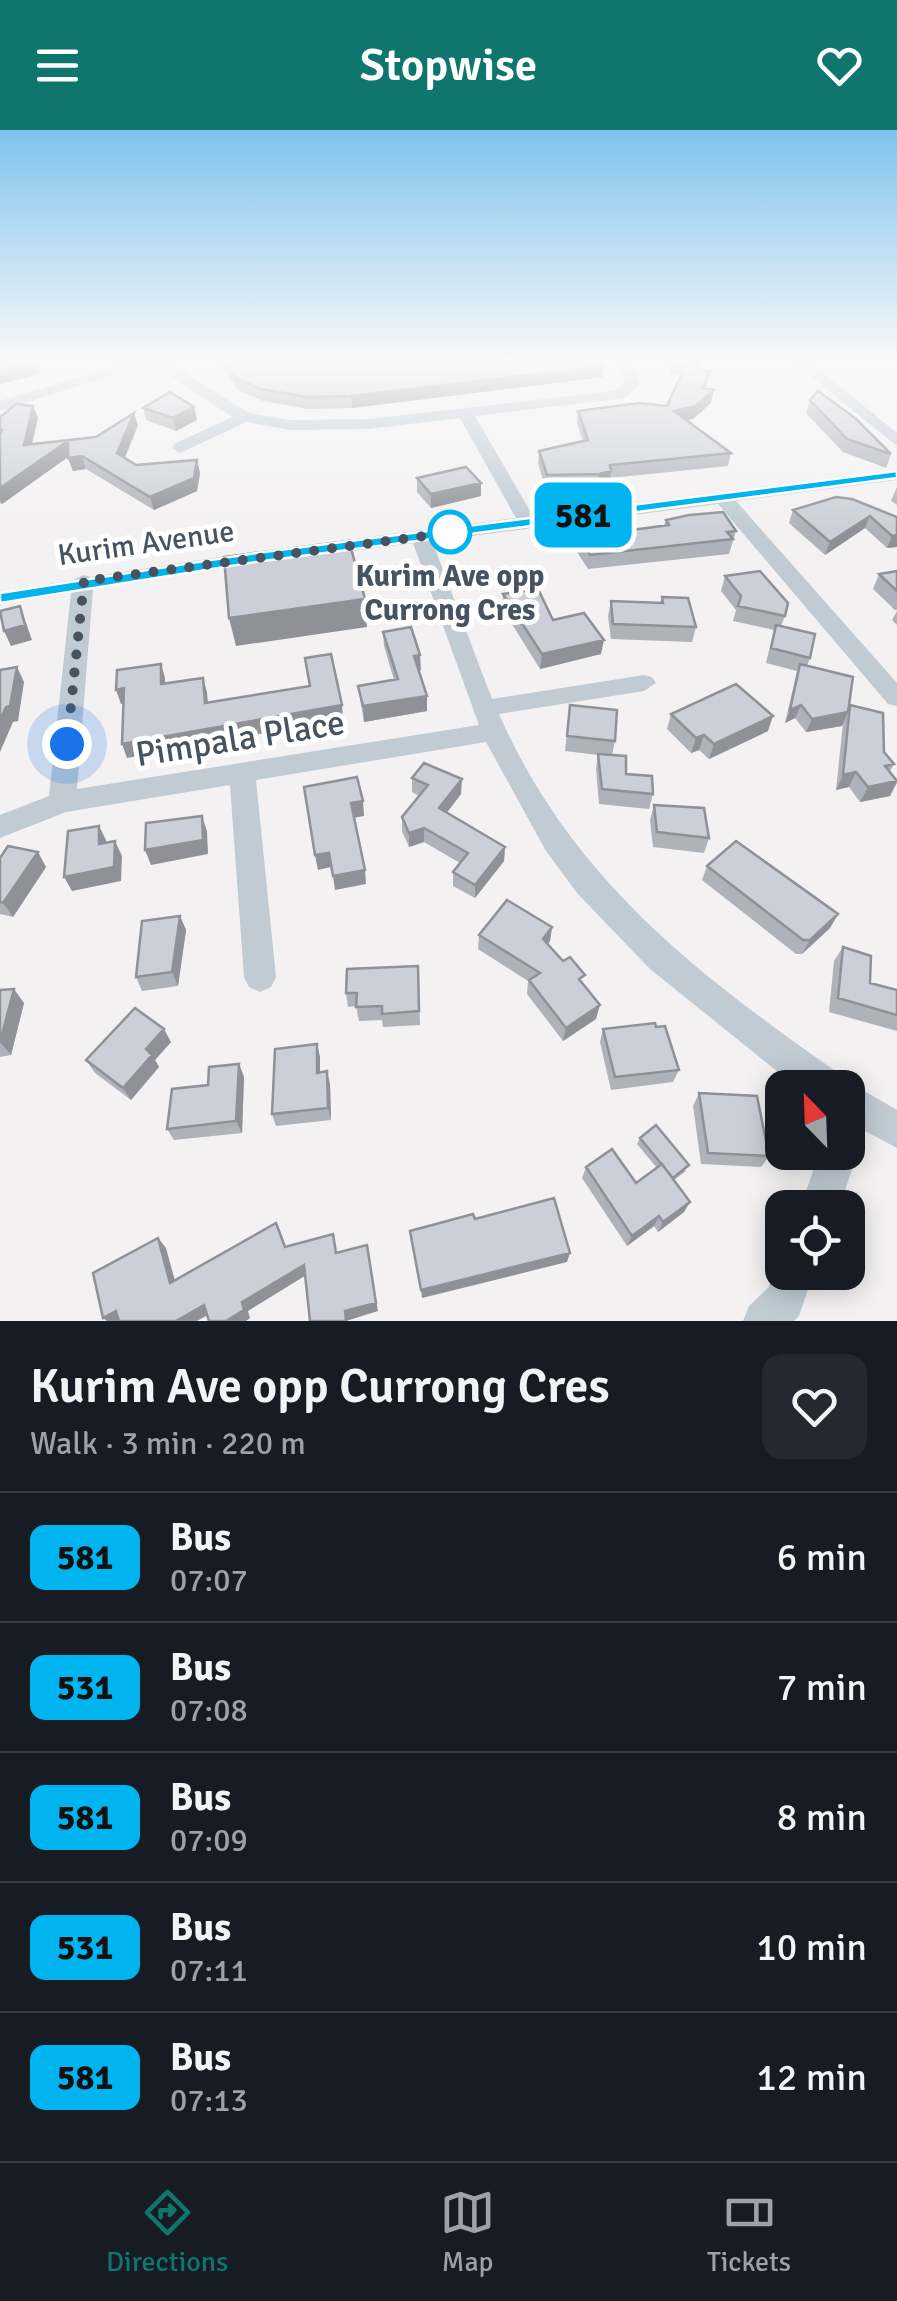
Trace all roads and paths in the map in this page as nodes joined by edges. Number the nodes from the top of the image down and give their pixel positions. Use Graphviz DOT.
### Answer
graph roads {
  1 [pos="239,419"];
  2 [pos="264,419"];
  3 [pos="418,419"];
  4 [pos="469,419"];
  5 [pos="870,419"];
  6 [pos="897,440"];
  7 [pos="180,448"];
  8 [pos="897,475"];
  9 [pos="724,498"];
  10 [pos="527,522"];
  11 [pos="420,536"];
  12 [pos="84,581"];
  13 [pos="0,598"];
  14 [pos="644,683"];
  15 [pos="897,698"];
  16 [pos="490,720"];
  17 [pos="242,774"];
  18 [pos="62,802"];
  19 [pos="0,828"];
  20 [pos="260,977"];
  21 [pos="797,1070"];
  22 [pos="865,1116"];
  23 [pos="897,1130"];
  24 [pos="788,1290"];
  25 [pos="764,1321"];
  1 -- 7 [label="street"];
  2 -- 3 [label="street"];
  4 -- 10 [label="street"];
  5 -- 6 [label="street"];
  8 -- 9 [label="street, Kurim Avenue"];
  9 -- 10 [label="street, Kurim Avenue"];
  9 -- 15 [label="street"];
  10 -- 11 [label="street, Kurim Avenue"];
  11 -- 12 [label="street, Kurim Avenue"];
  11 -- 16 [label="street"];
  12 -- 13 [label="street, Kurim Avenue"];
  12 -- 18 [label="street"];
  14 -- 16 [label="street, Pimpala Place"];
  16 -- 17 [label="street, Pimpala Place"];
  16 -- 21 [label="street"];
  17 -- 18 [label="street, Pimpala Place"];
  17 -- 20 [label="street"];
  18 -- 19 [label="street, Pimpala Place"];
  22 -- 23 [label="street"];
  24 -- 25 [label="street"];
}
